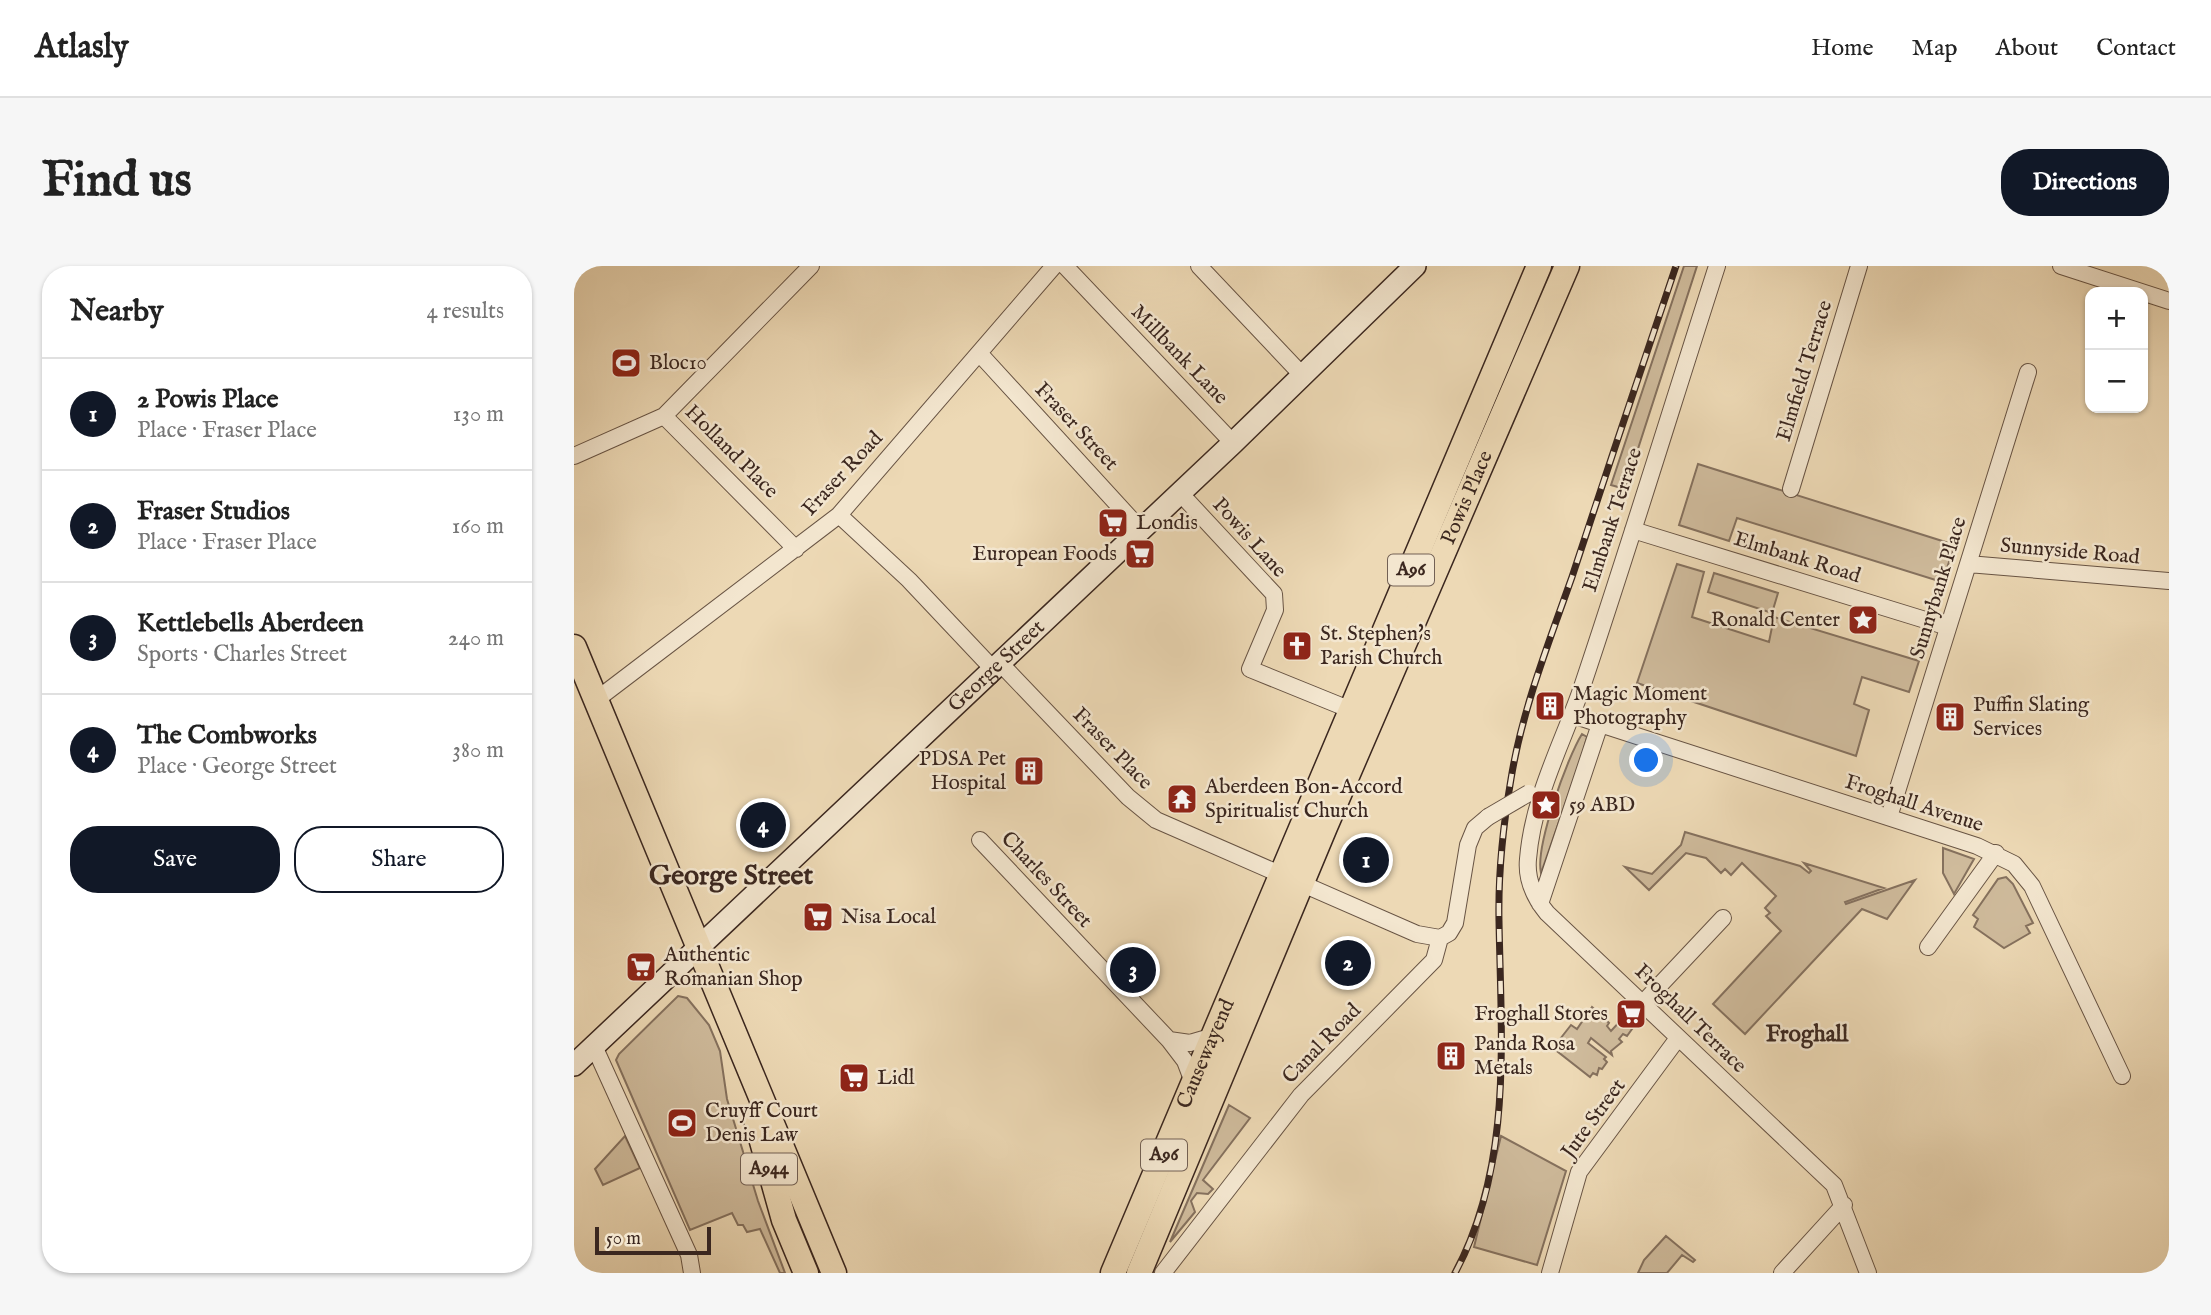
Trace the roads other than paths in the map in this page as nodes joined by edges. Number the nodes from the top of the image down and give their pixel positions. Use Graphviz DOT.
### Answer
graph roads {
  1 [pos="811,266"];
  2 [pos="1054,266"];
  3 [pos="1065,266"];
  4 [pos="1199,266"];
  5 [pos="1415,266"];
  6 [pos="1539,266"];
  7 [pos="1567,266"];
  8 [pos="1717,266"];
  9 [pos="1859,266"];
  10 [pos="2061,266"];
  11 [pos="2169,300"];
  12 [pos="979,353"];
  13 [pos="2028,372"];
  14 [pos="1303,376"];
  15 [pos="664,416"];
  16 [pos="1233,443"];
  17 [pos="574,456"];
  18 [pos="1791,489"];
  19 [pos="1180,494"];
  20 [pos="839,515"];
  21 [pos="1141,530"];
  22 [pos="1633,530"];
  23 [pos="796,549"];
  24 [pos="1968,564"];
  25 [pos="2169,581"];
  26 [pos="1948,628"];
  27 [pos="574,647"];
  28 [pos="997,666"];
  29 [pos="596,700"];
  30 [pos="1351,710"];
  31 [pos="1572,715"];
  32 [pos="1600,724"];
  33 [pos="1543,783"];
  34 [pos="1889,817"];
  35 [pos="980,840"];
  36 [pos="1996,853"];
  37 [pos="1292,879"];
  38 [pos="1539,904"];
  39 [pos="1723,918"];
  40 [pos="1440,938"];
  41 [pos="698,947"];
  42 [pos="1928,947"];
  43 [pos="1643,1003"];
  44 [pos="1214,1036"];
  45 [pos="1678,1038"];
  46 [pos="1169,1040"];
  47 [pos="594,1046"];
  48 [pos="744,1061"];
  49 [pos="574,1065"];
  50 [pos="2122,1076"];
  51 [pos="1194,1082"];
  52 [pos="1844,1205"];
  53 [pos="692,1273"];
  54 [pos="806,1273"];
  55 [pos="834,1273"];
  56 [pos="1113,1273"];
  57 [pos="1139,1273"];
  58 [pos="1163,1273"];
  59 [pos="1550,1273"];
  60 [pos="1782,1273"];
  61 [pos="1868,1273"];
  1 -- 15 [label="street"];
  2 -- 12 [label="street, Fraser Road"];
  3 -- 16 [label="street, Millbank Lane"];
  4 -- 14 [label="street"];
  5 -- 14 [label="street, George Street"];
  6 -- 30 [label="main road, Powis Place / A96"];
  7 -- 37 [label="main road, Powis Place / A96"];
  8 -- 22 [label="street, Elmbank Terrace"];
  9 -- 18 [label="street, Elmfield Terrace"];
  10 -- 11 [label="street"];
  12 -- 20 [label="street, Fraser Road"];
  12 -- 21 [label="street, Fraser Street"];
  13 -- 24 [label="street, Sunnybank Place"];
  14 -- 16 [label="street, George Street"];
  15 -- 17 [label="street"];
  15 -- 23 [label="street, Holland Place"];
  16 -- 19 [label="street, George Street"];
  19 -- 21 [label="street, George Street"];
  19 -- 30 [label="street, Powis Lane"];
  20 -- 23 [label="street, Fraser Road"];
  20 -- 28 [label="street, Fraser Place"];
  21 -- 28 [label="street, George Street"];
  22 -- 26 [label="street, Elmbank Road"];
  22 -- 31 [label="street, Elmbank Terrace"];
  23 -- 29 [label="street, Fraser Road"];
  24 -- 25 [label="street, Sunnyside Road"];
  24 -- 26 [label="street, Sunnybank Place"];
  26 -- 34 [label="street, Sunnybank Place"];
  27 -- 29 [label="main road, A944"];
  28 -- 37 [label="street, Fraser Place"];
  28 -- 41 [label="street, George Street"];
  29 -- 41 [label="main road, A944"];
  30 -- 37 [label="main road, Powis Place / A96"];
  31 -- 32 [label="street, Froghall Avenue"];
  31 -- 33 [label="street, Elmbank Terrace"];
  32 -- 34 [label="street, Froghall Avenue"];
  32 -- 38 [label="street"];
  33 -- 38 [label="street, Froghall Terrace"];
  33 -- 40 [label="street, Canal Road, bridge"];
  34 -- 36 [label="street, Froghall Avenue"];
  35 -- 46 [label="street, Charles Street"];
  36 -- 42 [label="street"];
  36 -- 50 [label="street, Froghall Avenue"];
  37 -- 40 [label="street, Fraser Place"];
  37 -- 44 [label="main road, Causewayend / A96"];
  37 -- 57 [label="main road, Causewayend / A96"];
  38 -- 43 [label="street, Froghall Terrace"];
  39 -- 43 [label="street"];
  40 -- 58 [label="street, Canal Road"];
  41 -- 47 [label="street, George Street"];
  41 -- 48 [label="main road, A944"];
  43 -- 45 [label="street, Froghall Terrace"];
  44 -- 46 [label="street"];
  44 -- 51 [label="main road, Causewayend / A96"];
  45 -- 52 [label="street, Froghall Terrace"];
  45 -- 59 [label="street, Jute Street"];
  46 -- 51 [label="street, Charles Street"];
  47 -- 49 [label="street, George Street"];
  47 -- 53 [label="street"];
  48 -- 54 [label="main road, A944"];
  48 -- 55 [label="main road, A944"];
  51 -- 56 [label="main road, Causewayend / A96"];
  52 -- 60 [label="street"];
  52 -- 61 [label="street, Froghall Terrace"];
}
